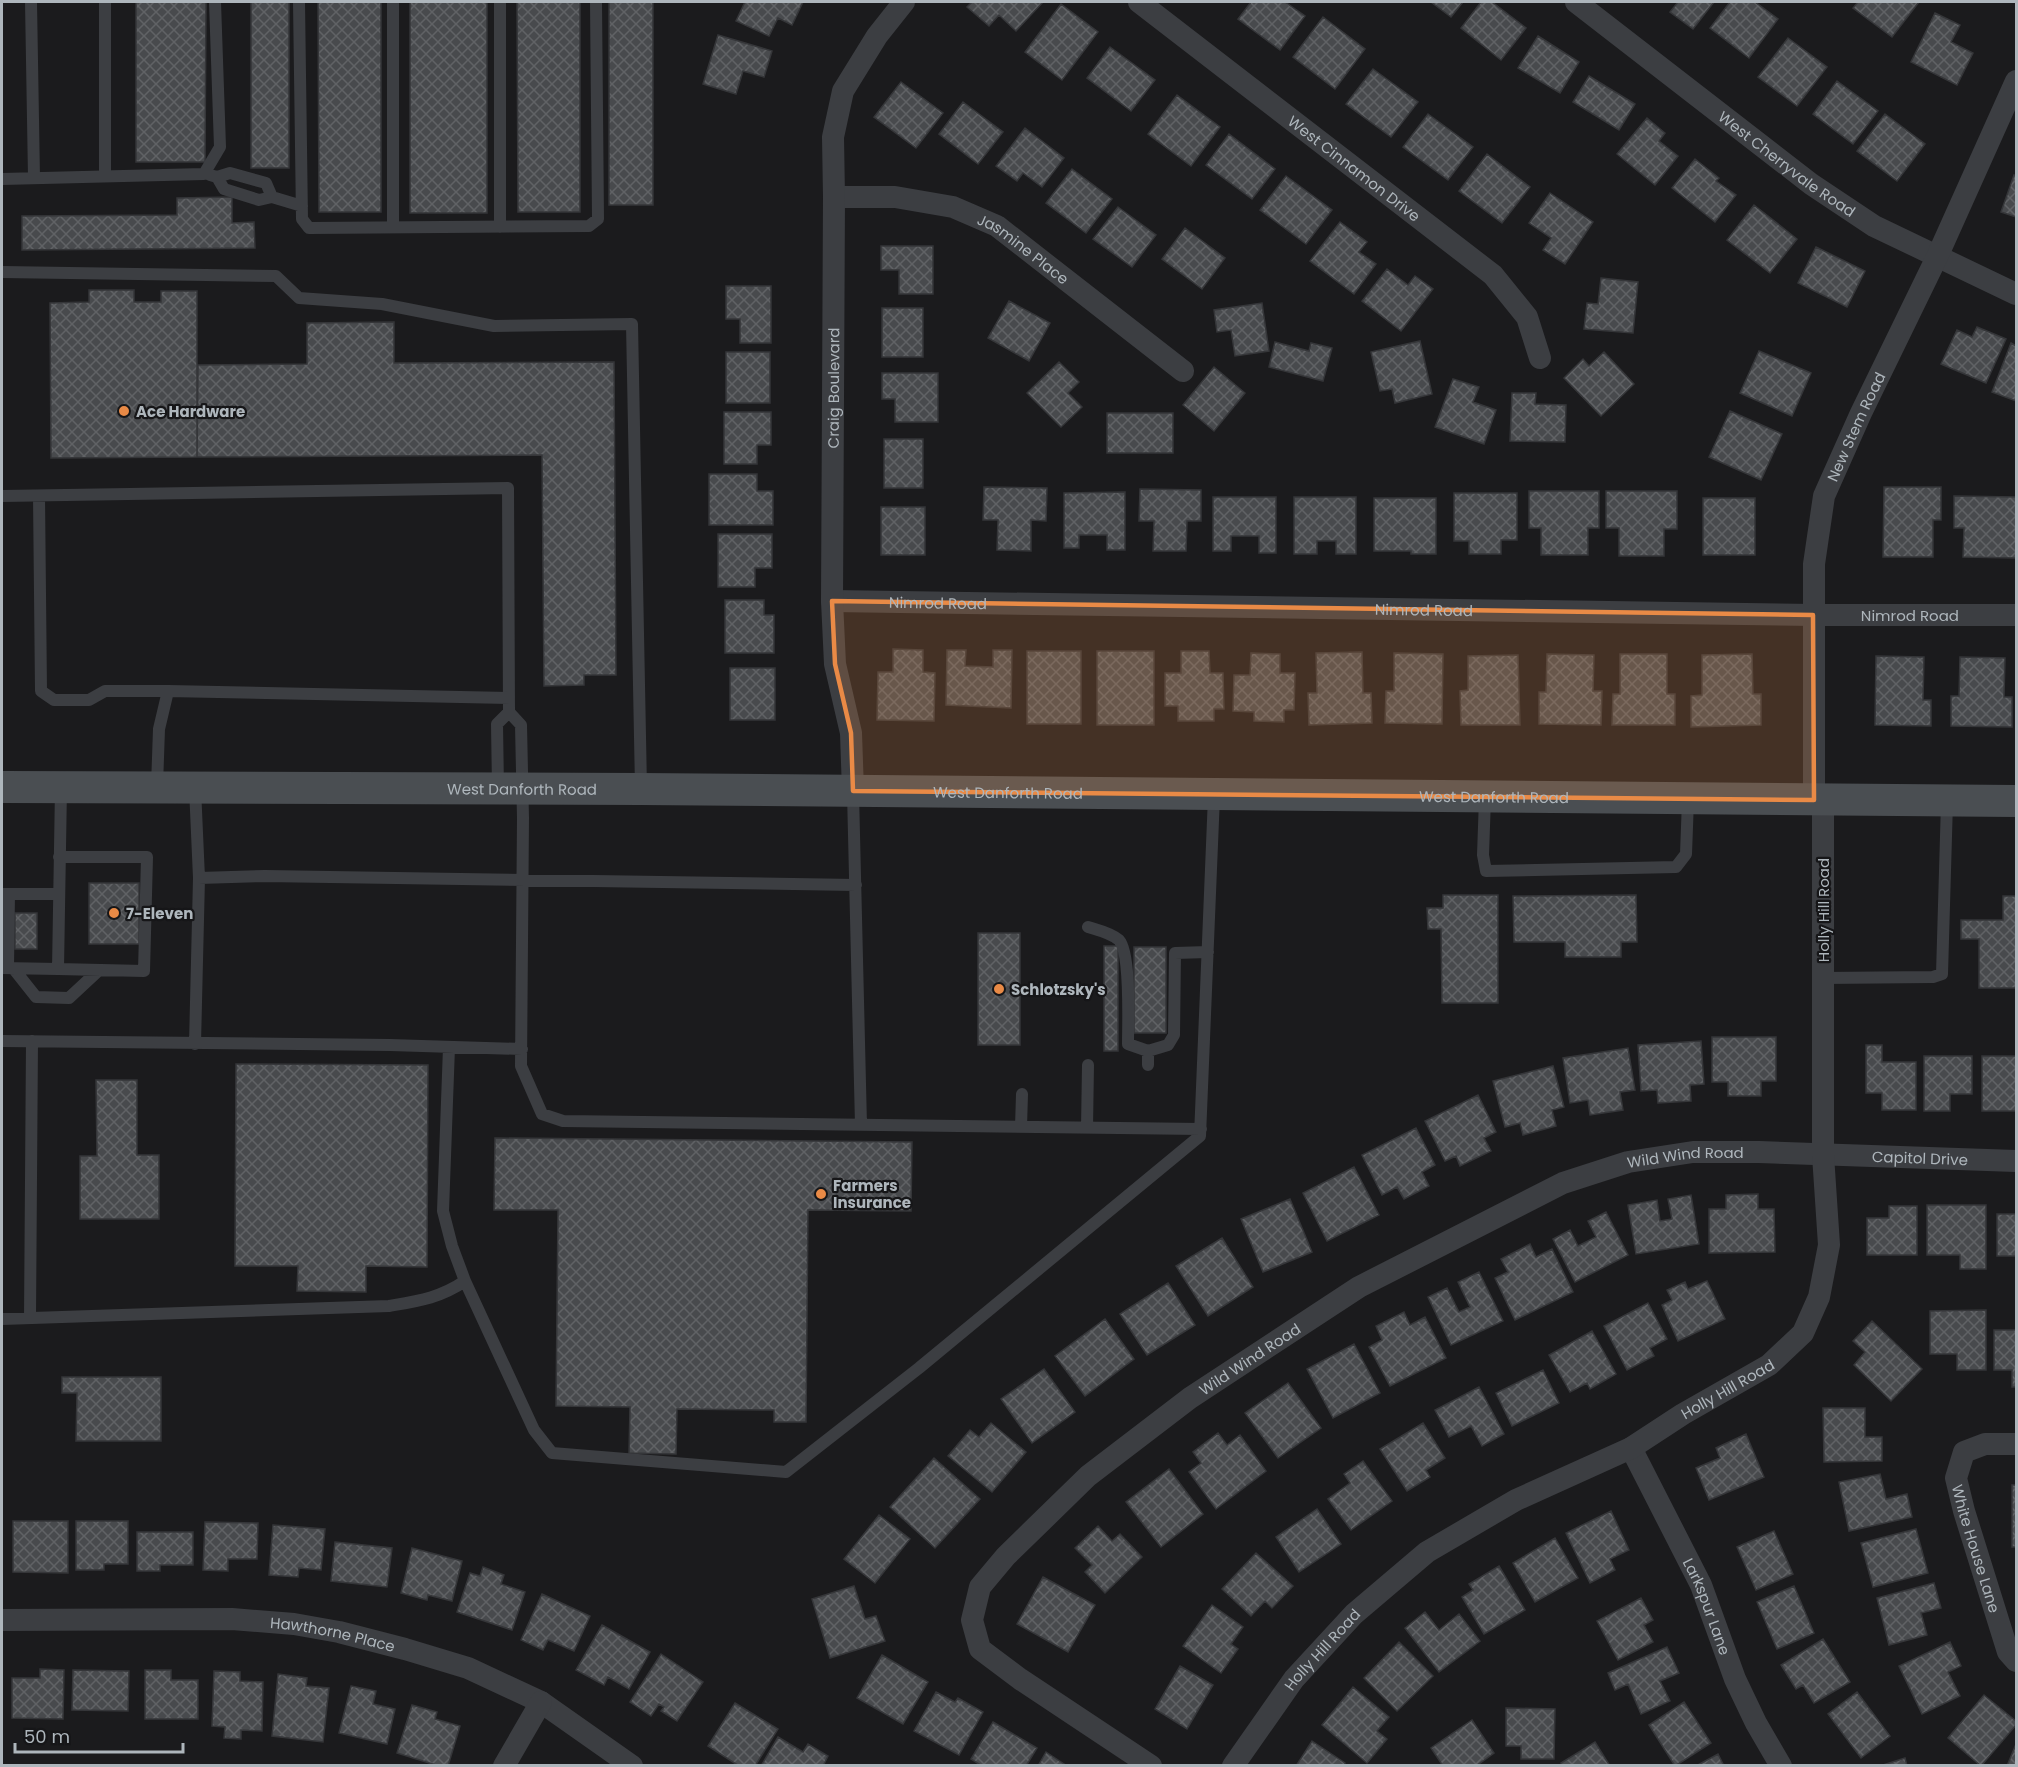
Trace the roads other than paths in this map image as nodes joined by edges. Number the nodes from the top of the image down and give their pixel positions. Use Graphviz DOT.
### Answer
graph roads {
  1 [pos="32,2"];
  2 [pos="105,2"];
  3 [pos="215,2"];
  4 [pos="299,2"];
  5 [pos="393,2"];
  6 [pos="500,2"];
  7 [pos="596,2"];
  8 [pos="904,2"];
  9 [pos="1139,2"];
  10 [pos="1576,2"];
  11 [pos="2016,81"];
  12 [pos="105,176"];
  13 [pos="210,176"];
  14 [pos="34,178"];
  15 [pos="2,179"];
  16 [pos="272,197"];
  17 [pos="834,197"];
  18 [pos="302,206"];
  19 [pos="393,227"];
  20 [pos="500,227"];
  21 [pos="1937,257"];
  22 [pos="2,272"];
  23 [pos="2016,294"];
  24 [pos="1540,358"];
  25 [pos="1182,371"];
  26 [pos="2,496"];
  27 [pos="39,496"];
  28 [pos="832,601"];
  29 [pos="1813,615"];
  30 [pos="2016,615"];
  31 [pos="168,692"];
  32 [pos="509,698"];
  33 [pos="509,712"];
  34 [pos="2,787"];
  35 [pos="61,787"];
  36 [pos="157,787"];
  37 [pos="195,787"];
  38 [pos="509,788"];
  39 [pos="641,789"];
  40 [pos="853,791"];
  41 [pos="1214,795"];
  42 [pos="1485,797"];
  43 [pos="1688,798"];
  44 [pos="1818,800"];
  45 [pos="1947,801"];
  46 [pos="2016,801"];
  47 [pos="59,856"];
  48 [pos="199,878"];
  49 [pos="522,880"];
  50 [pos="856,885"];
  51 [pos="5,894"];
  52 [pos="58,894"];
  53 [pos="1088,927"];
  54 [pos="1208,952"];
  55 [pos="8,968"];
  56 [pos="57,969"];
  57 [pos="98,971"];
  58 [pos="1823,978"];
  59 [pos="2,1041"];
  60 [pos="32,1041"];
  61 [pos="195,1044"];
  62 [pos="449,1047"];
  63 [pos="522,1049"];
  64 [pos="1148,1051"];
  65 [pos="1088,1065"];
  66 [pos="1148,1065"];
  67 [pos="1022,1094"];
  68 [pos="861,1125"];
  69 [pos="1021,1127"];
  70 [pos="1087,1128"];
  71 [pos="1201,1129"];
  72 [pos="1823,1155"];
  73 [pos="2016,1161"];
  74 [pos="465,1281"];
  75 [pos="2,1318"];
  76 [pos="30,1318"];
  77 [pos="2016,1444"];
  78 [pos="1631,1448"];
  79 [pos="2,1620"];
  80 [pos="2016,1661"];
  81 [pos="541,1702"];
  82 [pos="504,1766"];
  83 [pos="632,1766"];
  84 [pos="1151,1766"];
  85 [pos="1233,1766"];
  86 [pos="1781,1766"];
  1 -- 14 [label="lane"];
  2 -- 12 [label="lane"];
  3 -- 13 [label="lane"];
  4 -- 18 [label="lane"];
  5 -- 19 [label="lane"];
  6 -- 20 [label="lane"];
  7 -- 20 [label="lane"];
  8 -- 17 [label="street, Craig Boulevard"];
  9 -- 24 [label="street, West Cinnamon Drive"];
  10 -- 21 [label="street, West Cherryvale Road"];
  11 -- 21 [label="street, New Stem Road"];
  12 -- 13 [label="lane"];
  12 -- 14 [label="lane"];
  13 -- 16 [label="lane"];
  13 -- 16 [label="lane"];
  14 -- 15 [label="lane"];
  16 -- 18 [label="lane"];
  17 -- 25 [label="street, Jasmine Place"];
  17 -- 28 [label="street, Craig Boulevard"];
  18 -- 19 [label="lane"];
  19 -- 20 [label="lane"];
  21 -- 23 [label="street, West Cherryvale Road"];
  21 -- 29 [label="street, New Stem Road"];
  22 -- 39 [label="lane"];
  26 -- 27 [label="lane"];
  27 -- 31 [label="lane"];
  27 -- 32 [label="lane"];
  28 -- 29 [label="street, Nimrod Road"];
  28 -- 40 [label="street, Craig Boulevard"];
  29 -- 30 [label="street, Nimrod Road"];
  29 -- 44 [label="street, New Stem Road"];
  31 -- 32 [label="lane"];
  31 -- 36 [label="lane"];
  32 -- 33 [label="lane"];
  33 -- 38 [label="lane"];
  33 -- 38 [label="lane"];
  34 -- 35 [label="main road, West Danforth Road"];
  35 -- 36 [label="main road, West Danforth Road"];
  35 -- 47 [label="lane"];
  36 -- 37 [label="main road, West Danforth Road"];
  37 -- 38 [label="main road, West Danforth Road"];
  37 -- 48 [label="lane"];
  38 -- 39 [label="main road, West Danforth Road"];
  38 -- 49 [label="lane"];
  39 -- 40 [label="main road, West Danforth Road"];
  40 -- 41 [label="main road, West Danforth Road"];
  40 -- 50 [label="lane"];
  41 -- 42 [label="main road, West Danforth Road"];
  41 -- 54 [label="lane"];
  42 -- 43 [label="main road, West Danforth Road"];
  42 -- 43 [label="lane"];
  43 -- 44 [label="main road, West Danforth Road"];
  44 -- 45 [label="main road, West Danforth Road"];
  44 -- 58 [label="street, Holly Hill Road"];
  45 -- 46 [label="main road, West Danforth Road"];
  45 -- 58 [label="lane"];
  47 -- 52 [label="lane"];
  47 -- 57 [label="lane"];
  48 -- 49 [label="lane"];
  48 -- 61 [label="lane"];
  49 -- 50 [label="lane"];
  49 -- 63 [label="lane"];
  50 -- 68 [label="lane"];
  51 -- 52 [label="lane"];
  51 -- 55 [label="lane"];
  52 -- 56 [label="lane"];
  53 -- 64 [label="lane"];
  54 -- 64 [label="lane"];
  54 -- 71 [label="lane"];
  55 -- 56 [label="lane"];
  55 -- 57 [label="lane"];
  56 -- 57 [label="lane"];
  58 -- 72 [label="street, Holly Hill Road"];
  59 -- 60 [label="lane"];
  60 -- 61 [label="lane"];
  60 -- 76 [label="lane"];
  61 -- 62 [label="lane"];
  62 -- 63 [label="lane"];
  62 -- 74 [label="lane"];
  63 -- 68 [label="lane"];
  64 -- 66 [label="lane"];
  65 -- 70 [label="lane"];
  67 -- 69 [label="lane"];
  68 -- 69 [label="lane"];
  69 -- 70 [label="lane"];
  70 -- 71 [label="lane"];
  71 -- 74 [label="lane"];
  72 -- 73 [label="street, Capitol Drive"];
  72 -- 78 [label="street, Holly Hill Road"];
  72 -- 84 [label="street, Wild Wind Road"];
  74 -- 76 [label="lane"];
  75 -- 76 [label="lane"];
  77 -- 80 [label="street, White House Lane"];
  78 -- 85 [label="street, Holly Hill Road"];
  78 -- 86 [label="street, Larkspur Lane"];
  79 -- 81 [label="street, Hawthorne Place"];
  81 -- 82 [label="street"];
  81 -- 83 [label="street, Hawthorne Place"];
}
